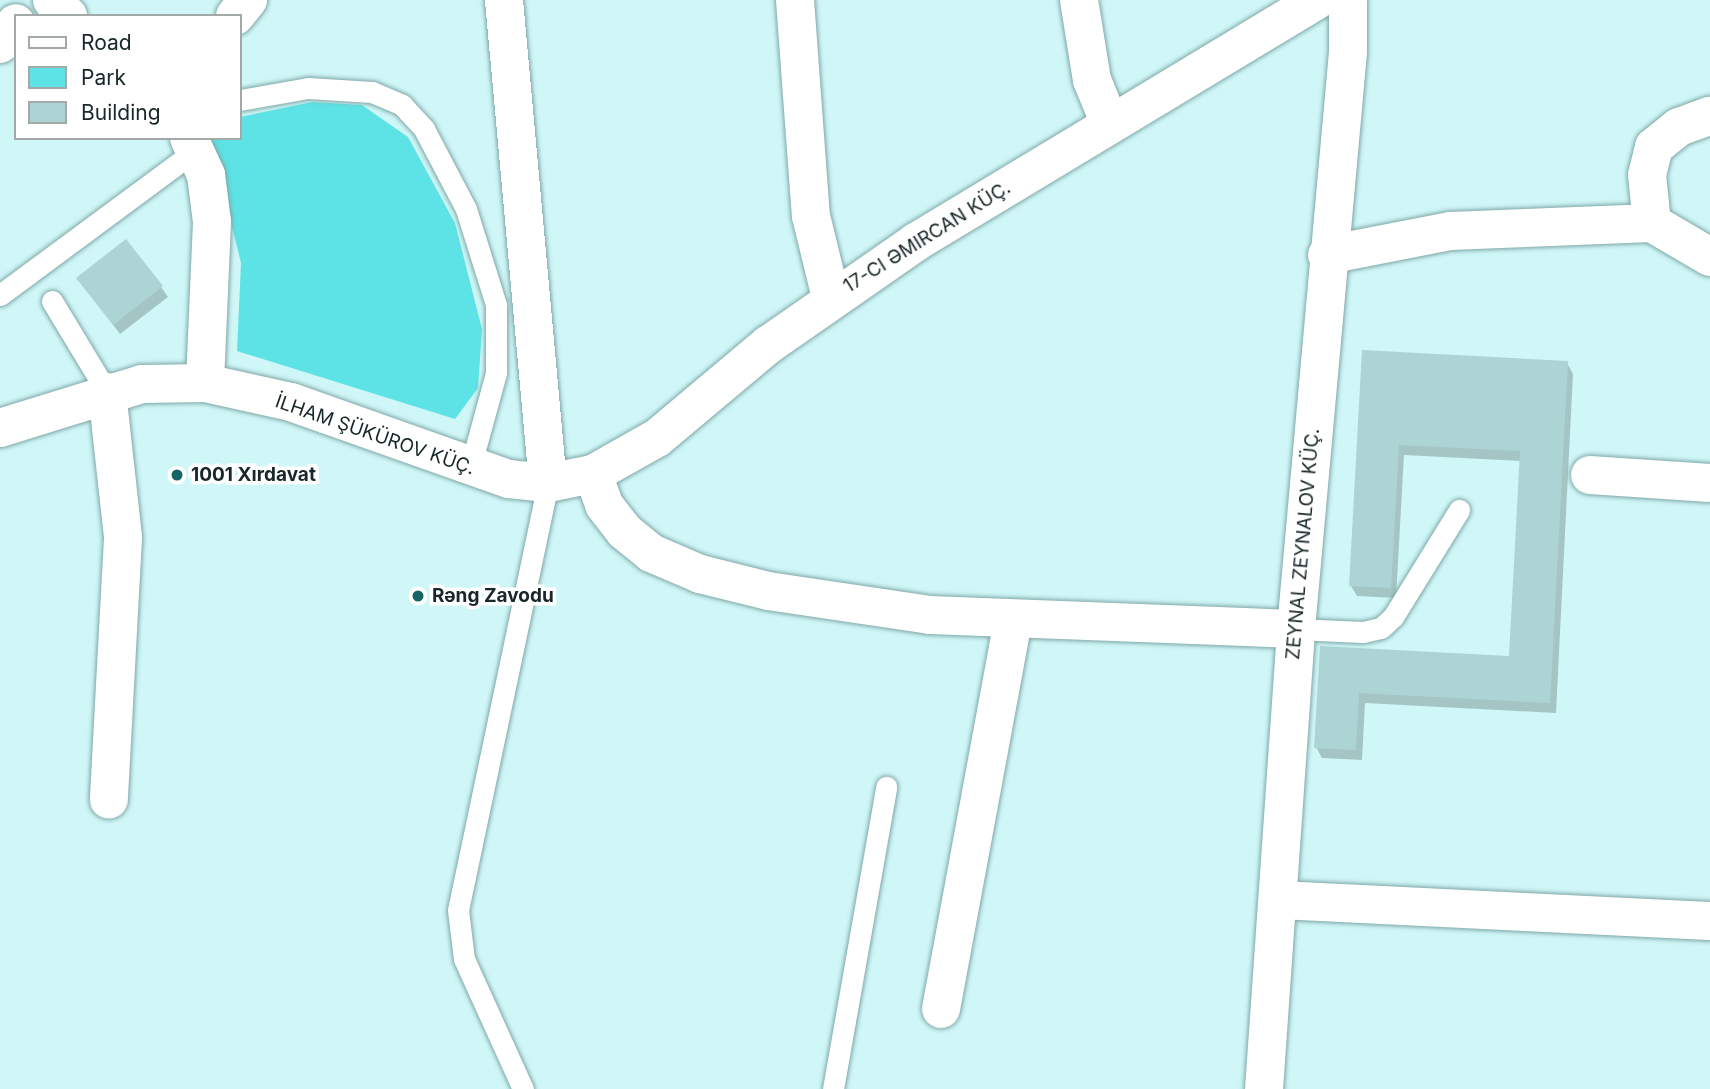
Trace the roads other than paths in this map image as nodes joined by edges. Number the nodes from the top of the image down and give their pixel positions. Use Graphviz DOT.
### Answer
graph roads {
  1 [pos="52,0"];
  2 [pos="248,0"];
  3 [pos="504,0"];
  4 [pos="794,0"];
  5 [pos="1079,0"];
  6 [pos="1317,0"];
  7 [pos="1348,0"];
  8 [pos="66,14"];
  9 [pos="237,14"];
  10 [pos="14,26"];
  11 [pos="0,44"];
  12 [pos="242,100"];
  13 [pos="1710,116"];
  14 [pos="1110,124"];
  15 [pos="192,144"];
  16 [pos="1652,223"];
  17 [pos="1327,255"];
  18 [pos="1710,257"];
  19 [pos="0,295"];
  20 [pos="831,298"];
  21 [pos="52,301"];
  22 [pos="205,383"];
  23 [pos="107,392"];
  24 [pos="0,428"];
  25 [pos="470,468"];
  26 [pos="593,474"];
  27 [pos="1590,475"];
  28 [pos="548,483"];
  29 [pos="1710,483"];
  30 [pos="1459,510"];
  31 [pos="1013,621"];
  32 [pos="1296,629"];
  33 [pos="886,788"];
  34 [pos="109,800"];
  35 [pos="1278,901"];
  36 [pos="1710,921"];
  37 [pos="941,1009"];
  38 [pos="523,1089"];
  39 [pos="833,1089"];
  40 [pos="1264,1089"];
  1 -- 8 [label="street"];
  2 -- 9 [label="street"];
  3 -- 28 [label="street"];
  4 -- 20 [label="street"];
  5 -- 14 [label="street"];
  6 -- 14 [label="street, 17-CI ƏMIRCAN KÜÇ."];
  7 -- 17 [label="street, ZEYNAL ZEYNALOV KÜÇ."];
  10 -- 11 [label="street"];
  12 -- 25 [label="lane"];
  13 -- 16 [label="street"];
  14 -- 20 [label="street, 17-CI ƏMIRCAN KÜÇ."];
  15 -- 19 [label="lane"];
  15 -- 22 [label="street"];
  16 -- 17 [label="street"];
  16 -- 18 [label="street"];
  17 -- 32 [label="street, ZEYNAL ZEYNALOV KÜÇ."];
  20 -- 26 [label="street, 17-CI ƏMIRCAN KÜÇ."];
  21 -- 23 [label="lane"];
  22 -- 23 [label="street, İLHAM ŞÜKÜROV KÜÇ."];
  22 -- 25 [label="street, İLHAM ŞÜKÜROV KÜÇ."];
  23 -- 24 [label="street, İLHAM ŞÜKÜROV KÜÇ."];
  23 -- 34 [label="street"];
  25 -- 28 [label="street, İLHAM ŞÜKÜROV KÜÇ."];
  26 -- 28 [label="street, 17-CI ƏMIRCAN KÜÇ."];
  26 -- 31 [label="street"];
  27 -- 29 [label="street"];
  28 -- 38 [label="lane"];
  30 -- 32 [label="lane"];
  31 -- 32 [label="street"];
  31 -- 37 [label="street"];
  32 -- 35 [label="street, ZEYNAL ZEYNALOV KÜÇ."];
  33 -- 39 [label="lane"];
  35 -- 36 [label="street"];
  35 -- 40 [label="street, ZEYNAL ZEYNALOV KÜÇ."];
}
